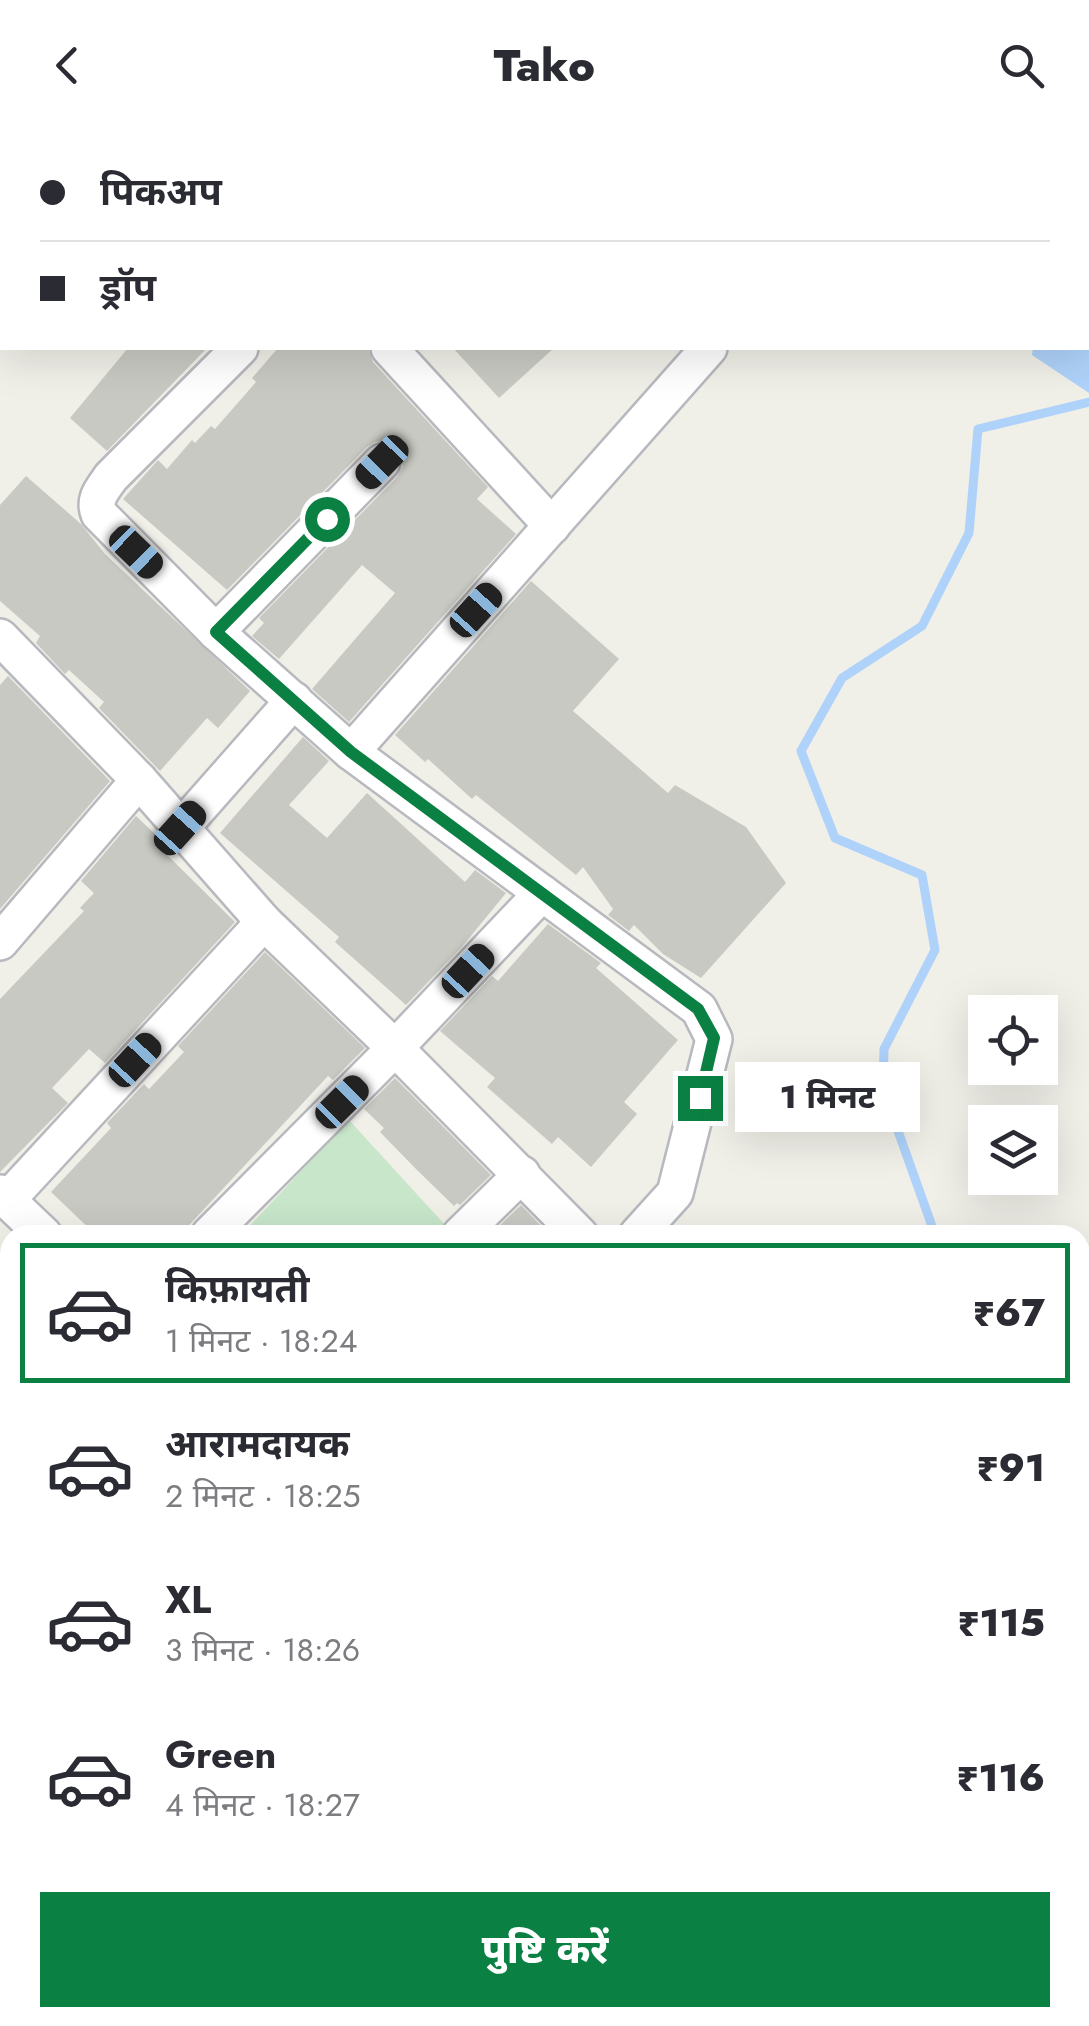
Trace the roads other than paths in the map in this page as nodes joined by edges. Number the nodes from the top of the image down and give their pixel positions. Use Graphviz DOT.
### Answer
graph roads {
  1 [pos="238,350"];
  2 [pos="391,350"];
  3 [pos="708,350"];
  4 [pos="382,462"];
  5 [pos="552,526"];
  6 [pos="216,632"];
  7 [pos="1,638"];
  8 [pos="294,700"];
  9 [pos="351,752"];
  10 [pos="139,780"];
  11 [pos="180,828"];
  12 [pos="542,893"];
  13 [pos="264,922"];
  14 [pos="0,942"];
  15 [pos="396,1048"];
  16 [pos="522,1174"];
  17 [pos="4,1196"];
  18 [pos="34,1225"];
  19 [pos="219,1225"];
  20 [pos="470,1225"];
  21 [pos="570,1225"];
  22 [pos="645,1225"];
  1 -- 6 [label="street"];
  2 -- 5 [label="street"];
  3 -- 5 [label="street"];
  4 -- 6 [label="street"];
  5 -- 9 [label="street"];
  6 -- 8 [label="street"];
  7 -- 10 [label="street"];
  8 -- 9 [label="street"];
  8 -- 11 [label="street"];
  9 -- 12 [label="street"];
  10 -- 11 [label="street"];
  10 -- 14 [label="street"];
  11 -- 13 [label="street"];
  12 -- 15 [label="street"];
  12 -- 22 [label="street"];
  13 -- 15 [label="street"];
  13 -- 17 [label="street"];
  15 -- 16 [label="street"];
  15 -- 19 [label="street"];
  16 -- 20 [label="street"];
  16 -- 21 [label="street"];
  17 -- 18 [label="street"];
}
